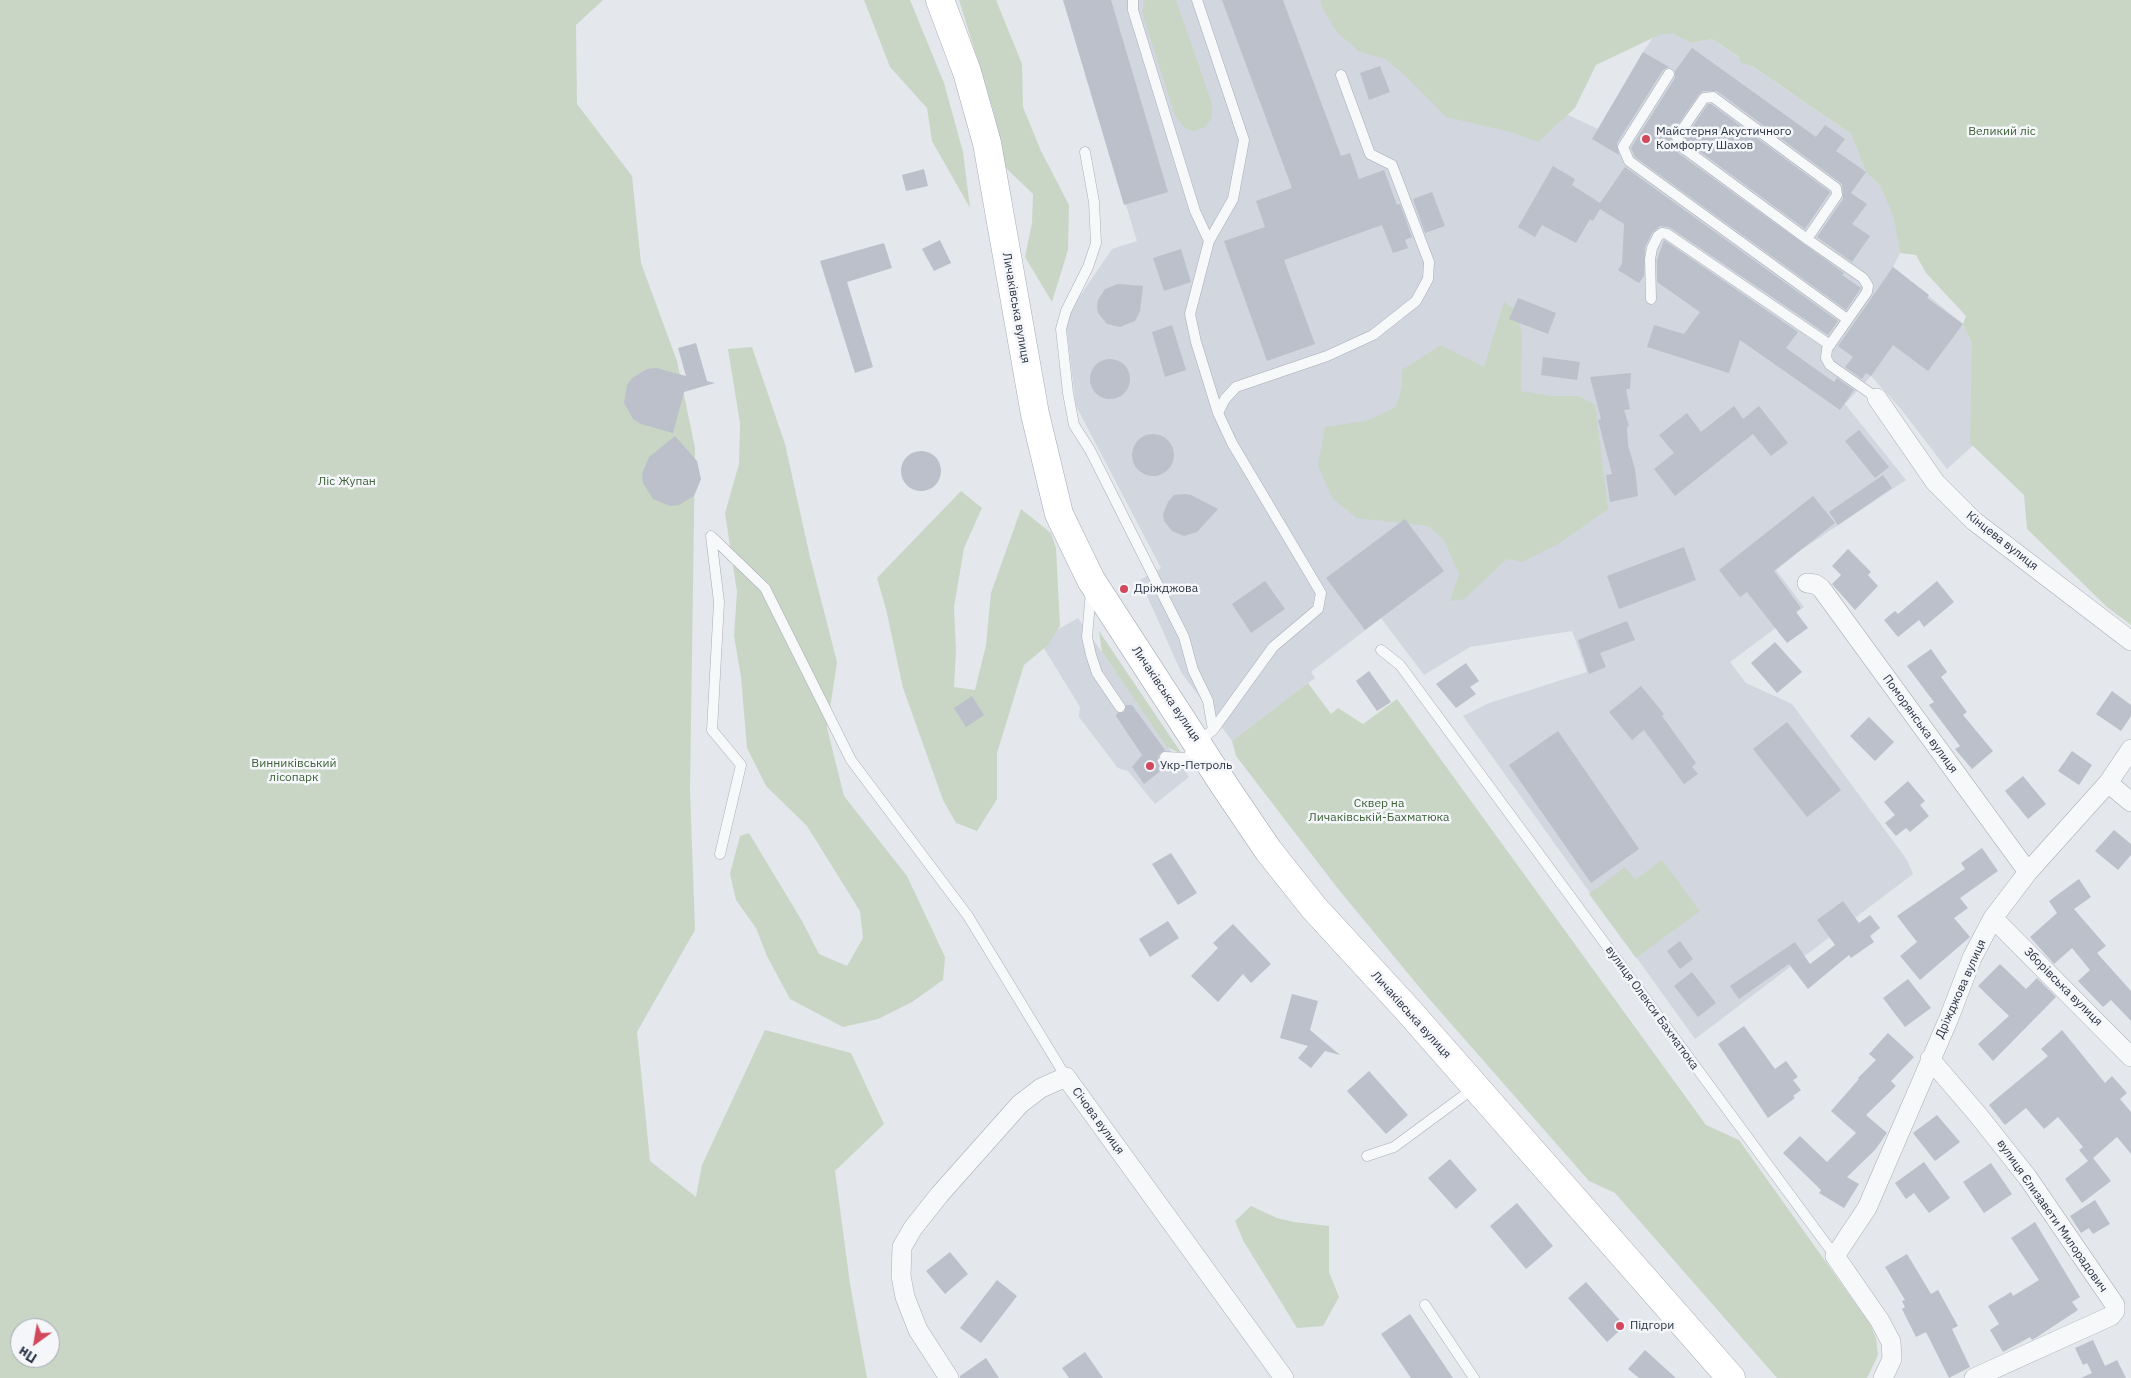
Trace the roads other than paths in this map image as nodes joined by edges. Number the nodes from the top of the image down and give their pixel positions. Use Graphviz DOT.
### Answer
graph roads {
  1 [pos="940,0"];
  2 [pos="1133,0"];
  3 [pos="1197,0"];
  4 [pos="1669,74"];
  5 [pos="1341,75"];
  6 [pos="1086,152"];
  7 [pos="1807,239"];
  8 [pos="1209,241"];
  9 [pos="1651,299"];
  10 [pos="1847,319"];
  11 [pos="1830,345"];
  12 [pos="1877,398"];
  13 [pos="1218,413"];
  14 [pos="1091,580"];
  15 [pos="1807,583"];
  16 [pos="2131,641"];
  17 [pos="1382,650"];
  18 [pos="1120,707"];
  19 [pos="1206,736"];
  20 [pos="2131,749"];
  21 [pos="1165,757"];
  22 [pos="2108,783"];
  23 [pos="2131,802"];
  24 [pos="720,854"];
  25 [pos="2028,872"];
  26 [pos="1993,918"];
  27 [pos="2131,1057"];
  28 [pos="1930,1059"];
  29 [pos="1066,1077"];
  30 [pos="1475,1087"];
  31 [pos="1367,1156"];
  32 [pos="1835,1256"];
  33 [pos="1425,1305"];
  34 [pos="949,1378"];
  35 [pos="1284,1378"];
  36 [pos="1474,1378"];
  37 [pos="1731,1378"];
  38 [pos="1883,1378"];
  39 [pos="1974,1378"];
  1 -- 14 [label="main road, Личаківська вулиця"];
  2 -- 8 [label="lane"];
  3 -- 8 [label="lane"];
  4 -- 10 [label="lane"];
  5 -- 13 [label="lane"];
  6 -- 19 [label="lane"];
  7 -- 7 [label="lane"];
  7 -- 10 [label="lane"];
  8 -- 13 [label="lane"];
  9 -- 11 [label="lane"];
  10 -- 11 [label="lane"];
  11 -- 12 [label="lane"];
  12 -- 16 [label="street, Кінцева вулиця"];
  13 -- 19 [label="lane"];
  14 -- 18 [label="lane"];
  14 -- 19 [label="main road, Личаківська вулиця"];
  15 -- 25 [label="street, Поморянська вулиця"];
  17 -- 32 [label="lane, вулиця Олекси Бахматюка"];
  19 -- 21 [label="lane"];
  19 -- 30 [label="main road, Личаківська вулиця"];
  20 -- 22 [label="street, Дріжджова вулиця"];
  22 -- 23 [label="street"];
  22 -- 25 [label="street, Дріжджова вулиця"];
  24 -- 29 [label="lane"];
  25 -- 26 [label="street, Дріжджова вулиця"];
  26 -- 27 [label="street, Зборівська вулиця"];
  26 -- 28 [label="street, Дріжджова вулиця"];
  28 -- 32 [label="street, Дріжджова вулиця"];
  28 -- 39 [label="street, вулиця Єлизавети Милорадович"];
  29 -- 34 [label="street, Січова вулиця"];
  29 -- 35 [label="street, Січова вулиця"];
  30 -- 31 [label="lane"];
  30 -- 37 [label="main road, Личаківська вулиця"];
  32 -- 38 [label="street, вулиця Олекси Бахматюка"];
  33 -- 36 [label="lane"];
}
